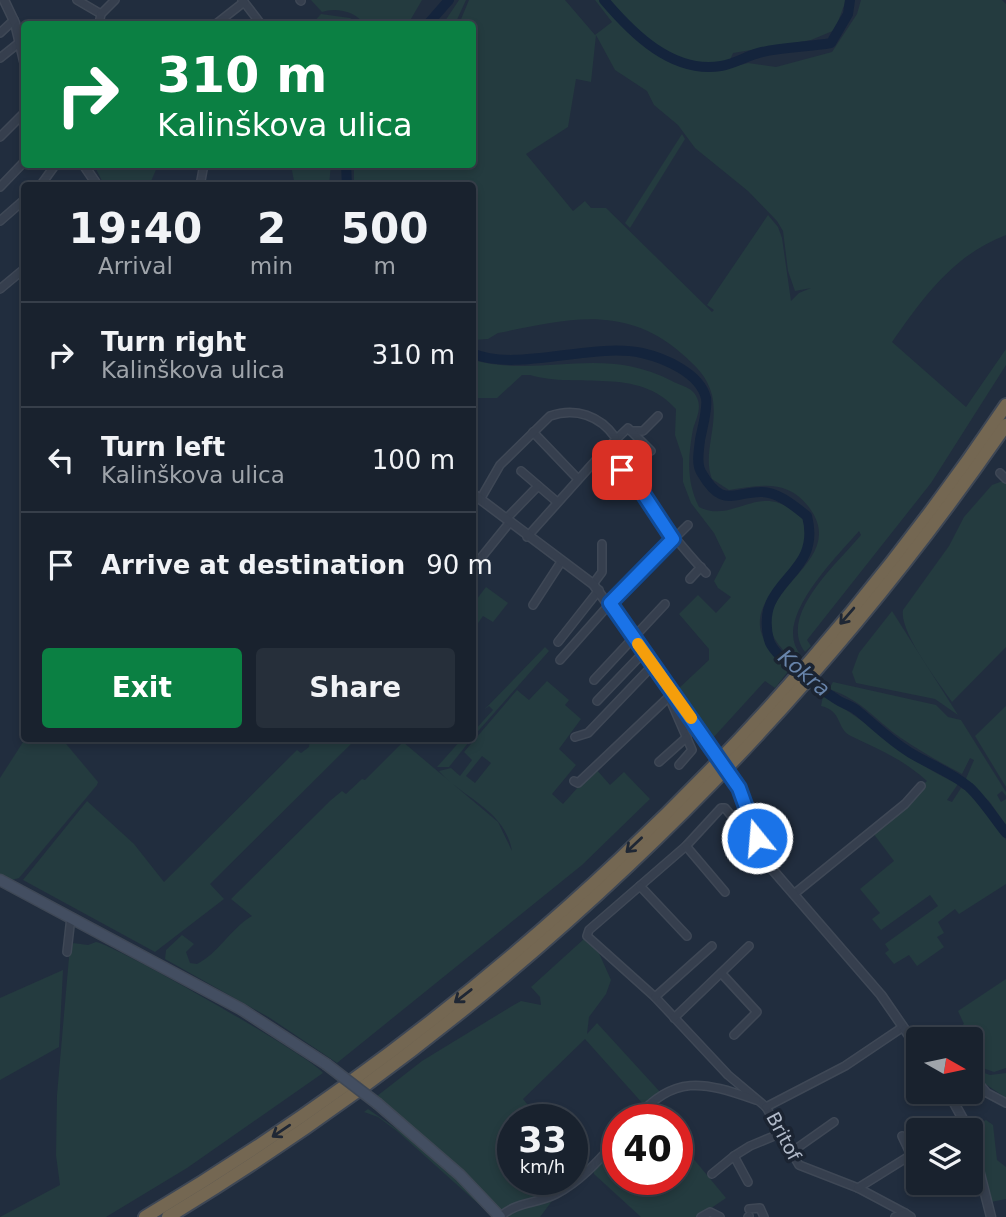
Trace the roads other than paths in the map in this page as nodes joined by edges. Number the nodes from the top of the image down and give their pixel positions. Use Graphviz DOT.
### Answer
graph roads {
  1 [pos="77,0"];
  2 [pos="115,0"];
  3 [pos="243,1"];
  4 [pos="3,3"];
  5 [pos="101,14"];
  6 [pos="14,20"];
  7 [pos="100,21"];
  8 [pos="220,21"];
  9 [pos="259,21"];
  10 [pos="0,33"];
  11 [pos="20,42"];
  12 [pos="21,47"];
  13 [pos="0,58"];
  14 [pos="21,116"];
  15 [pos="1,135"];
  16 [pos="21,165"];
  17 [pos="0,187"];
  18 [pos="21,203"];
  19 [pos="0,221"];
  20 [pos="21,272"];
  21 [pos="0,289"];
  22 [pos="1006,405"];
  23 [pos="658,416"];
  24 [pos="1006,425"];
  25 [pos="631,431"];
  26 [pos="533,432"];
  27 [pos="615,437"];
  28 [pos="604,451"];
  29 [pos="651,451"];
  30 [pos="521,471"];
  31 [pos="577,478"];
  32 [pos="538,486"];
  33 [pos="476,495"];
  34 [pos="476,497"];
  35 [pos="556,501"];
  36 [pos="509,520"];
  37 [pos="688,525"];
  38 [pos="527,537"];
  39 [pos="673,539"];
  40 [pos="602,544"];
  41 [pos="561,562"];
  42 [pos="476,564"];
  43 [pos="690,579"];
  44 [pos="596,587"];
  45 [pos="610,603"];
  46 [pos="666,604"];
  47 [pos="533,606"];
  48 [pos="633,637"];
  49 [pos="558,642"];
  50 [pos="644,652"];
  51 [pos="818,659"];
  52 [pos="561,660"];
  53 [pos="653,665"];
  54 [pos="594,680"];
  55 [pos="787,694"];
  56 [pos="671,695"];
  57 [pos="597,701"];
  58 [pos="575,737"];
  59 [pos="687,737"];
  60 [pos="659,762"];
  61 [pos="679,765"];
  62 [pos="574,781"];
  63 [pos="921,786"];
  64 [pos="753,827"];
  65 [pos="686,846"];
  66 [pos="0,880"];
  67 [pos="640,886"];
  68 [pos="725,892"];
  69 [pos="794,894"];
  70 [pos="71,917"];
  71 [pos="687,936"];
  72 [pos="712,946"];
  73 [pos="748,946"];
  74 [pos="68,952"];
  75 [pos="722,974"];
  76 [pos="655,997"];
  77 [pos="674,1018"];
  78 [pos="903,1027"];
  79 [pos="906,1031"];
  80 [pos="734,1035"];
  81 [pos="984,1089"];
  82 [pos="756,1100"];
  83 [pos="1006,1103"];
  84 [pos="650,1104"];
  85 [pos="766,1107"];
  86 [pos="834,1122"];
  87 [pos="779,1134"];
  88 [pos="902,1136"];
  89 [pos="906,1144"];
  90 [pos="790,1153"];
  91 [pos="602,1154"];
  92 [pos="734,1156"];
  93 [pos="906,1158"];
  94 [pos="712,1174"];
  95 [pos="748,1182"];
  96 [pos="983,1185"];
  97 [pos="858,1188"];
  98 [pos="749,1214"];
  99 [pos="908,1215"];
  100 [pos="145,1217"];
  101 [pos="168,1217"];
  102 [pos="500,1217"];
  103 [pos="701,1217"];
  104 [pos="720,1217"];
  105 [pos="764,1217"];
  106 [pos="895,1217"];
  107 [pos="991,1217"];
  1 -- 5 [label="street"];
  2 -- 5 [label="street"];
  3 -- 8 [label="street"];
  3 -- 9 [label="street"];
  4 -- 6 [label="street"];
  5 -- 7 [label="street"];
  6 -- 10 [label="street"];
  6 -- 11 [label="street"];
  11 -- 12 [label="street"];
  11 -- 13 [label="street"];
  14 -- 15 [label="street"];
  16 -- 17 [label="street"];
  18 -- 19 [label="street"];
  20 -- 21 [label="street"];
  22 -- 51 [label="highway, one-way"];
  23 -- 25 [label="street"];
  24 -- 51 [label="highway"];
  25 -- 27 [label="street"];
  25 -- 29 [label="street"];
  26 -- 27 [label="street"];
  26 -- 31 [label="street"];
  26 -- 33 [label="street"];
  27 -- 28 [label="street"];
  28 -- 31 [label="street"];
  28 -- 39 [label="street"];
  30 -- 32 [label="street"];
  31 -- 35 [label="street"];
  32 -- 35 [label="street"];
  32 -- 36 [label="street"];
  34 -- 36 [label="street"];
  35 -- 38 [label="street"];
  36 -- 38 [label="street"];
  36 -- 42 [label="street"];
  37 -- 39 [label="street"];
  38 -- 41 [label="street"];
  39 -- 43 [label="street"];
  39 -- 45 [label="street"];
  40 -- 44 [label="street"];
  41 -- 44 [label="street"];
  41 -- 47 [label="street"];
  44 -- 45 [label="street"];
  44 -- 49 [label="street"];
  45 -- 48 [label="street"];
  45 -- 52 [label="street"];
  46 -- 48 [label="street"];
  48 -- 50 [label="street"];
  48 -- 54 [label="street"];
  50 -- 53 [label="street"];
  50 -- 57 [label="street"];
  51 -- 55 [label="highway"];
  53 -- 56 [label="street"];
  53 -- 58 [label="street"];
  55 -- 100 [label="highway, one-way"];
  55 -- 101 [label="highway"];
  56 -- 59 [label="street"];
  56 -- 62 [label="street"];
  56 -- 64 [label="street, bridge"];
  59 -- 60 [label="street"];
  59 -- 61 [label="street"];
  63 -- 69 [label="street"];
  64 -- 65 [label="street"];
  64 -- 69 [label="street"];
  65 -- 67 [label="street"];
  65 -- 68 [label="street"];
  66 -- 70 [label="main road"];
  67 -- 71 [label="street"];
  67 -- 76 [label="street"];
  69 -- 78 [label="street"];
  70 -- 74 [label="street"];
  70 -- 102 [label="main road, bridge"];
  72 -- 76 [label="street"];
  73 -- 75 [label="street"];
  75 -- 77 [label="street"];
  75 -- 80 [label="street"];
  76 -- 77 [label="street"];
  77 -- 82 [label="street"];
  78 -- 79 [label="street"];
  78 -- 85 [label="street, Britof"];
  81 -- 83 [label="street"];
  82 -- 84 [label="street"];
  82 -- 85 [label="street"];
  85 -- 87 [label="street, Britof"];
  86 -- 90 [label="street"];
  87 -- 90 [label="street, Britof"];
  87 -- 92 [label="street"];
  88 -- 89 [label="street"];
  90 -- 97 [label="street, Britof"];
  91 -- 102 [label="street"];
  92 -- 94 [label="street"];
  92 -- 95 [label="street"];
  93 -- 97 [label="street"];
  96 -- 107 [label="street"];
  97 -- 99 [label="street, Britof"];
  98 -- 105 [label="street"];
  99 -- 106 [label="street, Britof"];
  103 -- 104 [label="street"];
}
